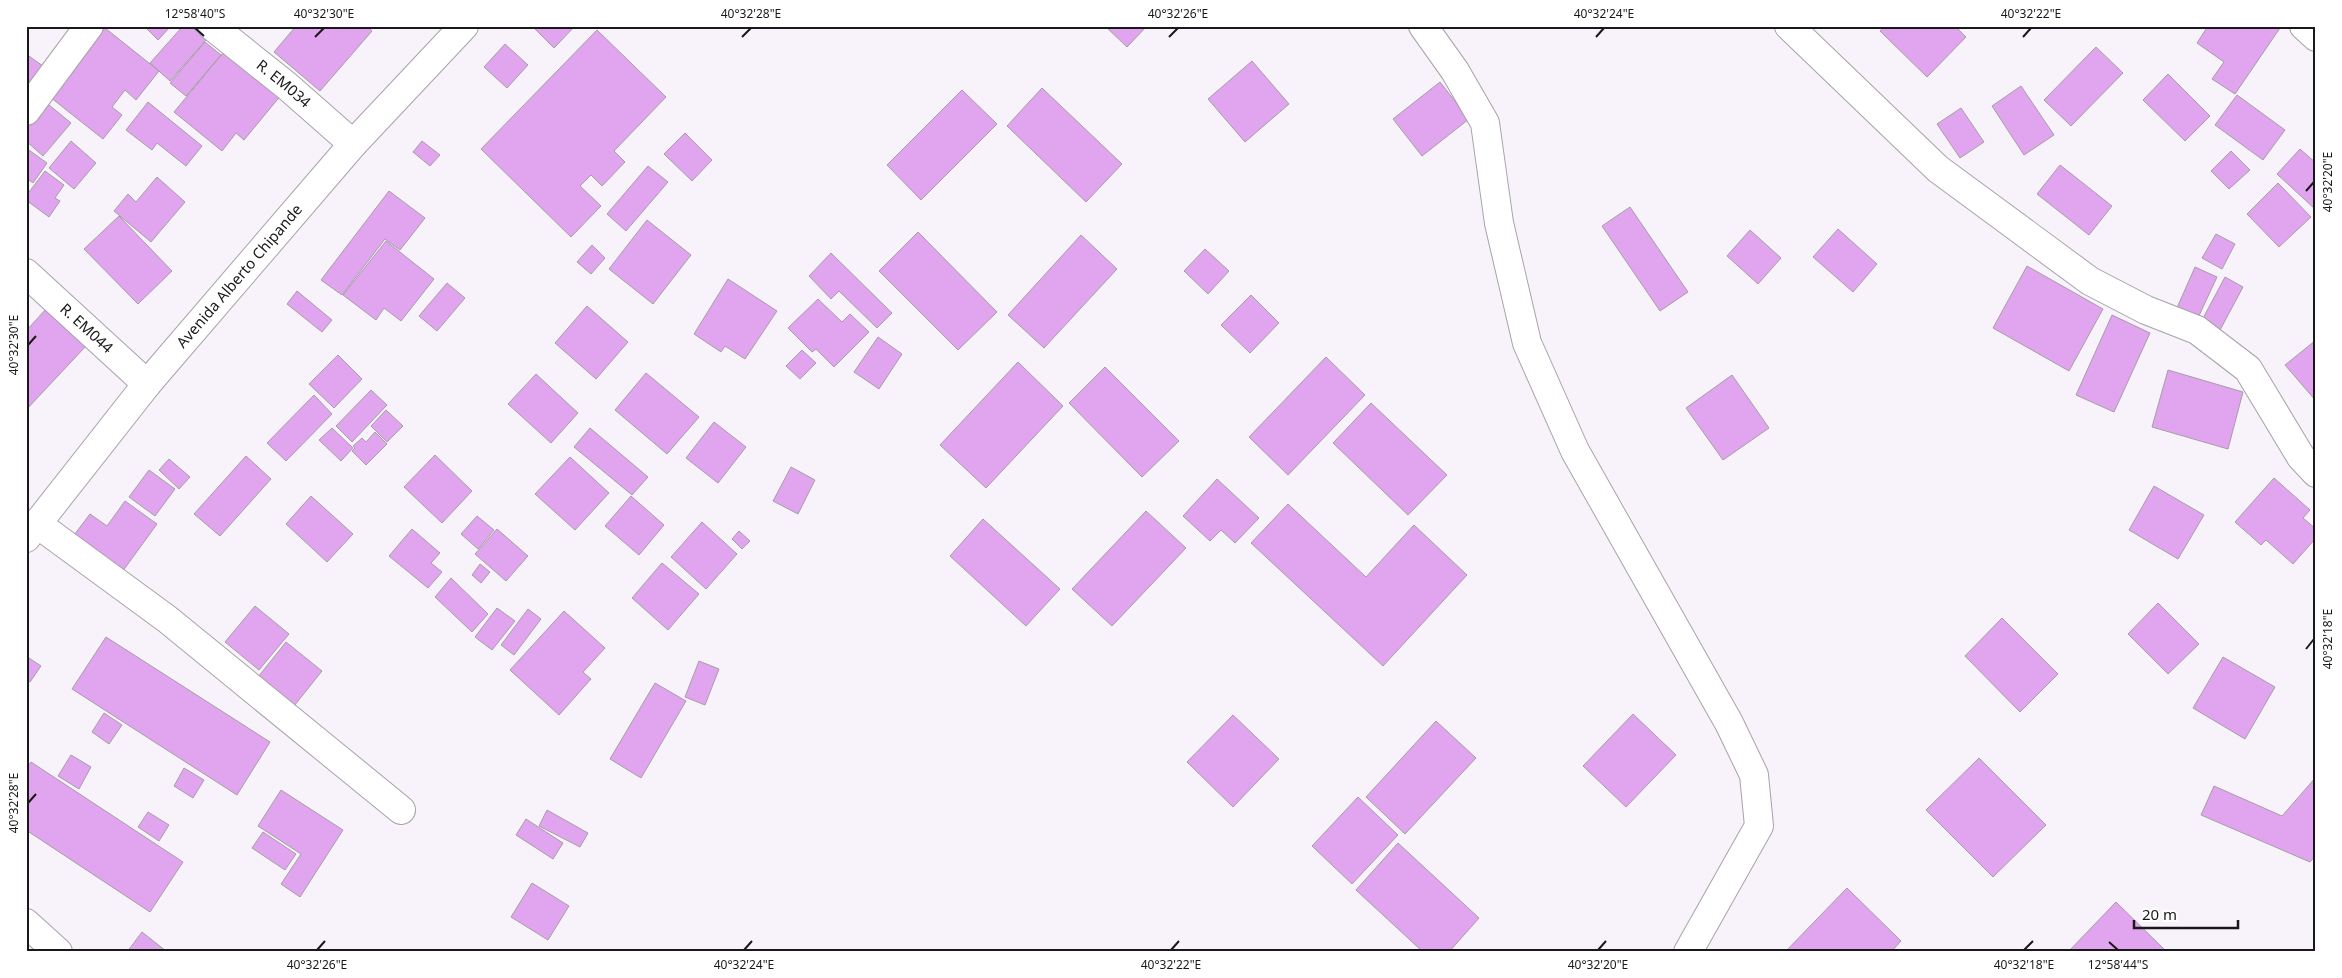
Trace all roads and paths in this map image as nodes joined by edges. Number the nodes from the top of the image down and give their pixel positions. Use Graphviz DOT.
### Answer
graph roads {
  1 [pos="89,26"];
  2 [pos="212,26"];
  3 [pos="464,26"];
  4 [pos="1423,26"];
  5 [pos="1789,26"];
  6 [pos="2304,26"];
  7 [pos="2316,37"];
  8 [pos="26,111"];
  9 [pos="353,144"];
  10 [pos="26,273"];
  11 [pos="148,384"];
  12 [pos="2316,473"];
  13 [pos="31,530"];
  14 [pos="401,810"];
  15 [pos="26,923"];
  16 [pos="58,952"];
  17 [pos="1688,952"];
  1 -- 8 [label="street"];
  2 -- 9 [label="street, R. EM034"];
  3 -- 9 [label="street, Avenida Alberto Chipande"];
  4 -- 17 [label="street"];
  5 -- 12 [label="street"];
  6 -- 7 [label="street"];
  9 -- 11 [label="street, Avenida Alberto Chipande"];
  10 -- 11 [label="street, R. EM044"];
  11 -- 13 [label="street, Avenida Alberto Chipande"];
  13 -- 14 [label="street"];
  15 -- 16 [label="street"];
}
